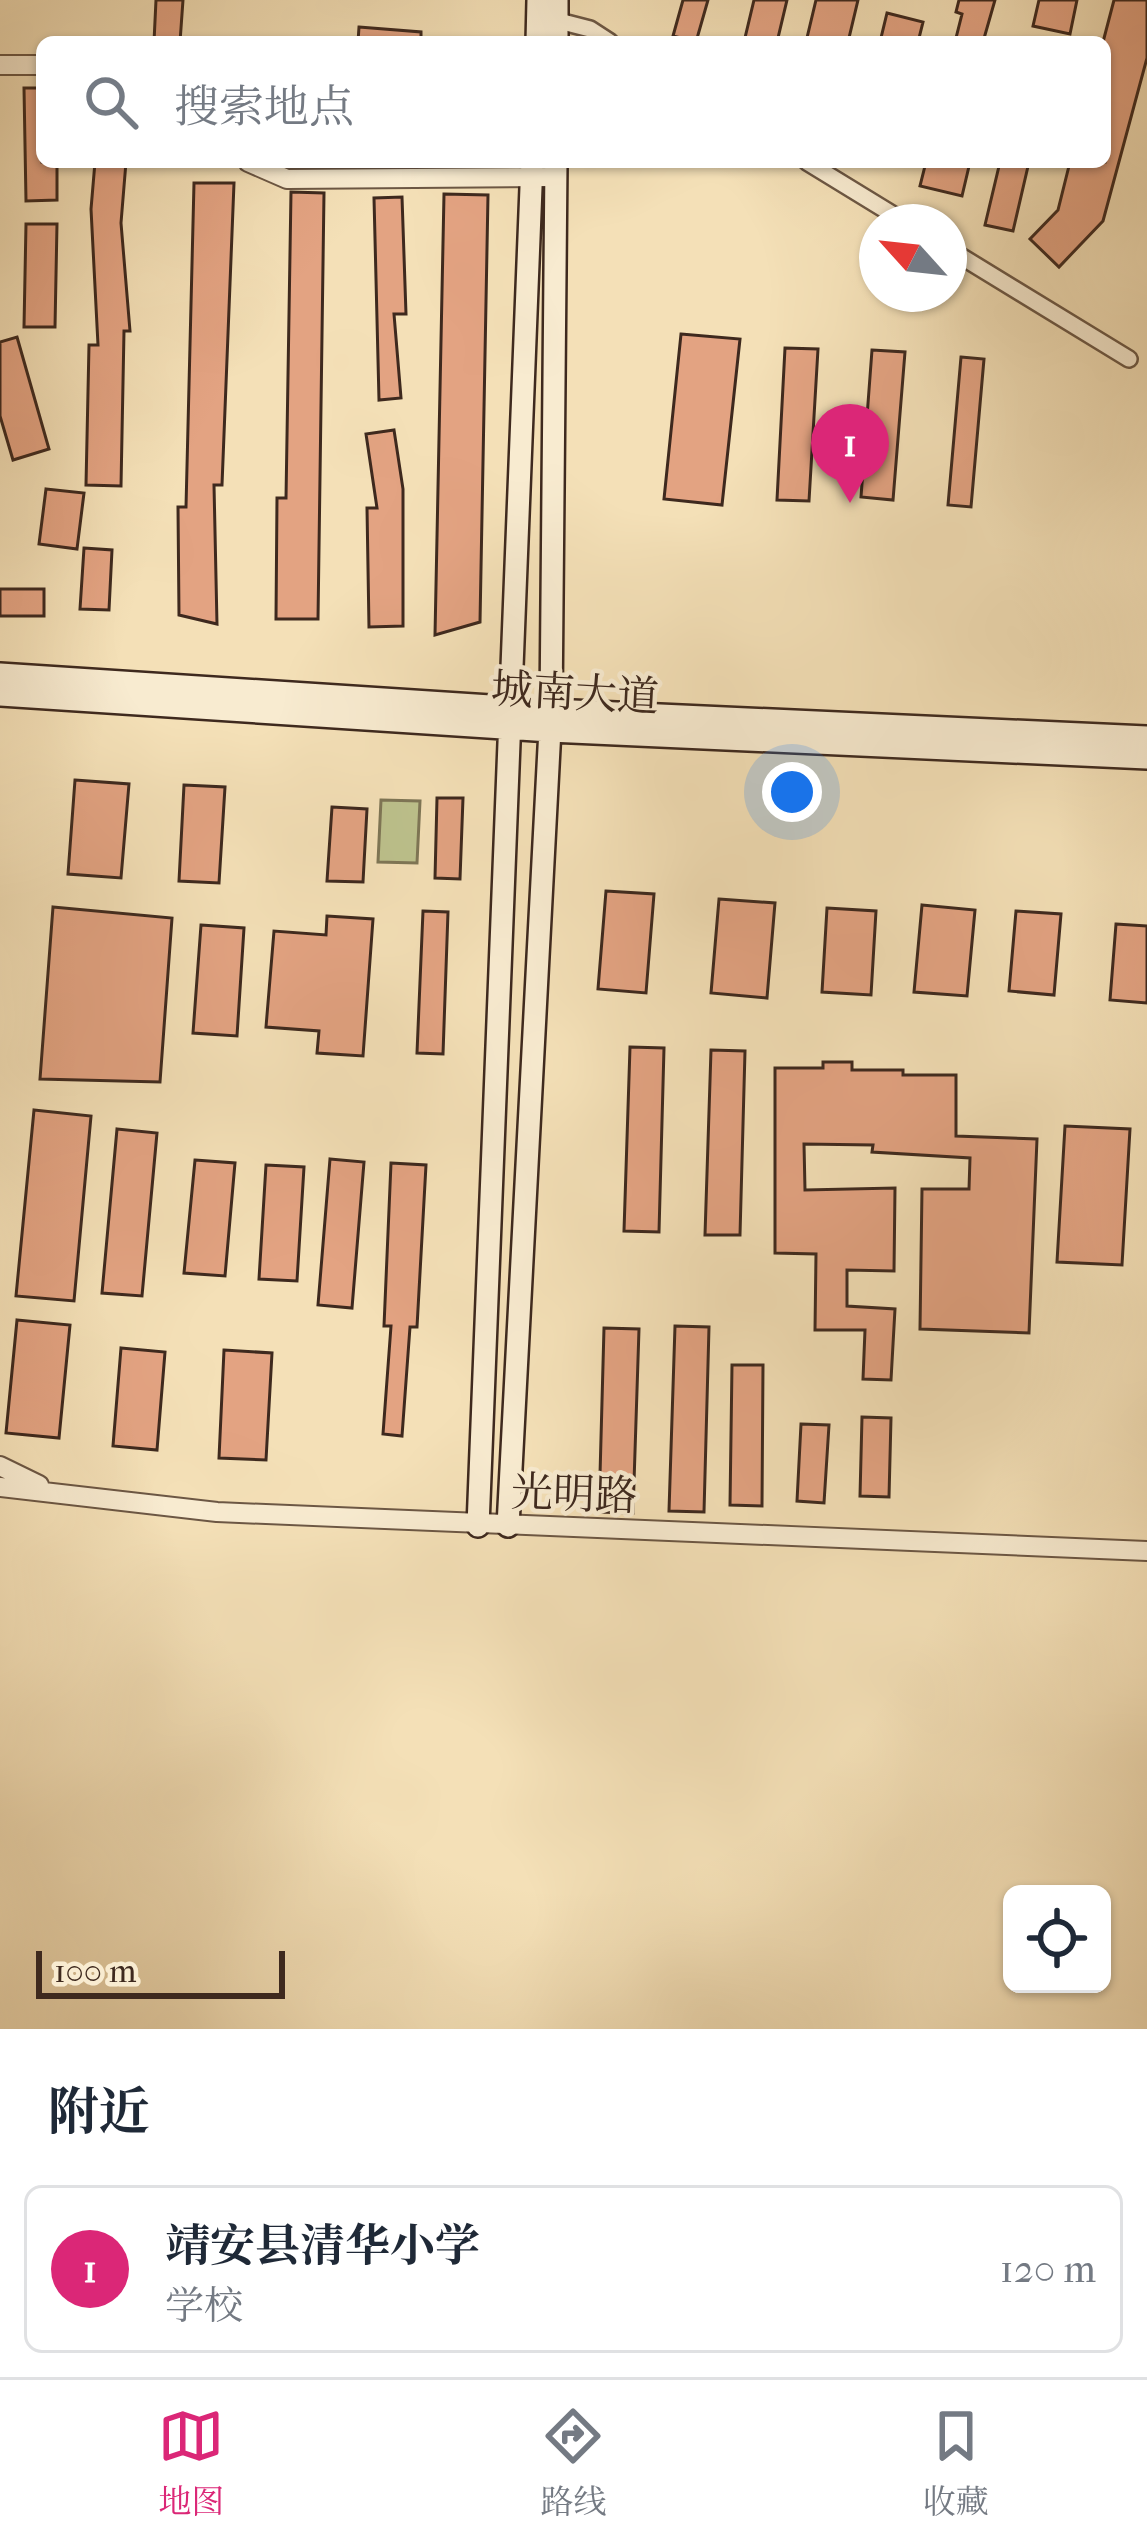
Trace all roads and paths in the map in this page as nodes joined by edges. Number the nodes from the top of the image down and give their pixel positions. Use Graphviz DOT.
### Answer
graph roads {
  1 [pos="538,0"];
  2 [pos="547,21"];
  3 [pos="592,36"];
  4 [pos="0,65"];
  5 [pos="36,65"];
  6 [pos="263,168"];
  7 [pos="817,168"];
  8 [pos="532,170"];
  9 [pos="556,170"];
  10 [pos="876,204"];
  11 [pos="967,260"];
  12 [pos="1130,359"];
  13 [pos="0,674"];
  14 [pos="0,695"];
  15 [pos="510,718"];
  16 [pos="550,720"];
  17 [pos="1147,736"];
  18 [pos="1147,758"];
  19 [pos="0,1466"];
  20 [pos="0,1487"];
  21 [pos="107,1504"];
  22 [pos="478,1526"];
  23 [pos="508,1526"];
  24 [pos="1147,1552"];
  1 -- 2 [label="main road"];
  2 -- 3 [label="street"];
  4 -- 5 [label="street"];
  6 -- 8 [label="street"];
  7 -- 10 [label="street"];
  8 -- 9 [label="street"];
  8 -- 15 [label="main road"];
  9 -- 16 [label="main road"];
  11 -- 12 [label="street"];
  13 -- 15 [label="main road, 城南大道"];
  14 -- 15 [label="main road, 城南大道"];
  15 -- 16 [label="main road, 城南大道"];
  15 -- 22 [label="main road"];
  16 -- 17 [label="main road, 城南大道"];
  16 -- 18 [label="main road, 城南大道"];
  16 -- 23 [label="main road"];
  19 -- 21 [label="street"];
  20 -- 21 [label="street, 光明路"];
  21 -- 22 [label="street, 光明路"];
  22 -- 23 [label="street, 光明路"];
  23 -- 24 [label="street, 光明路"];
}
